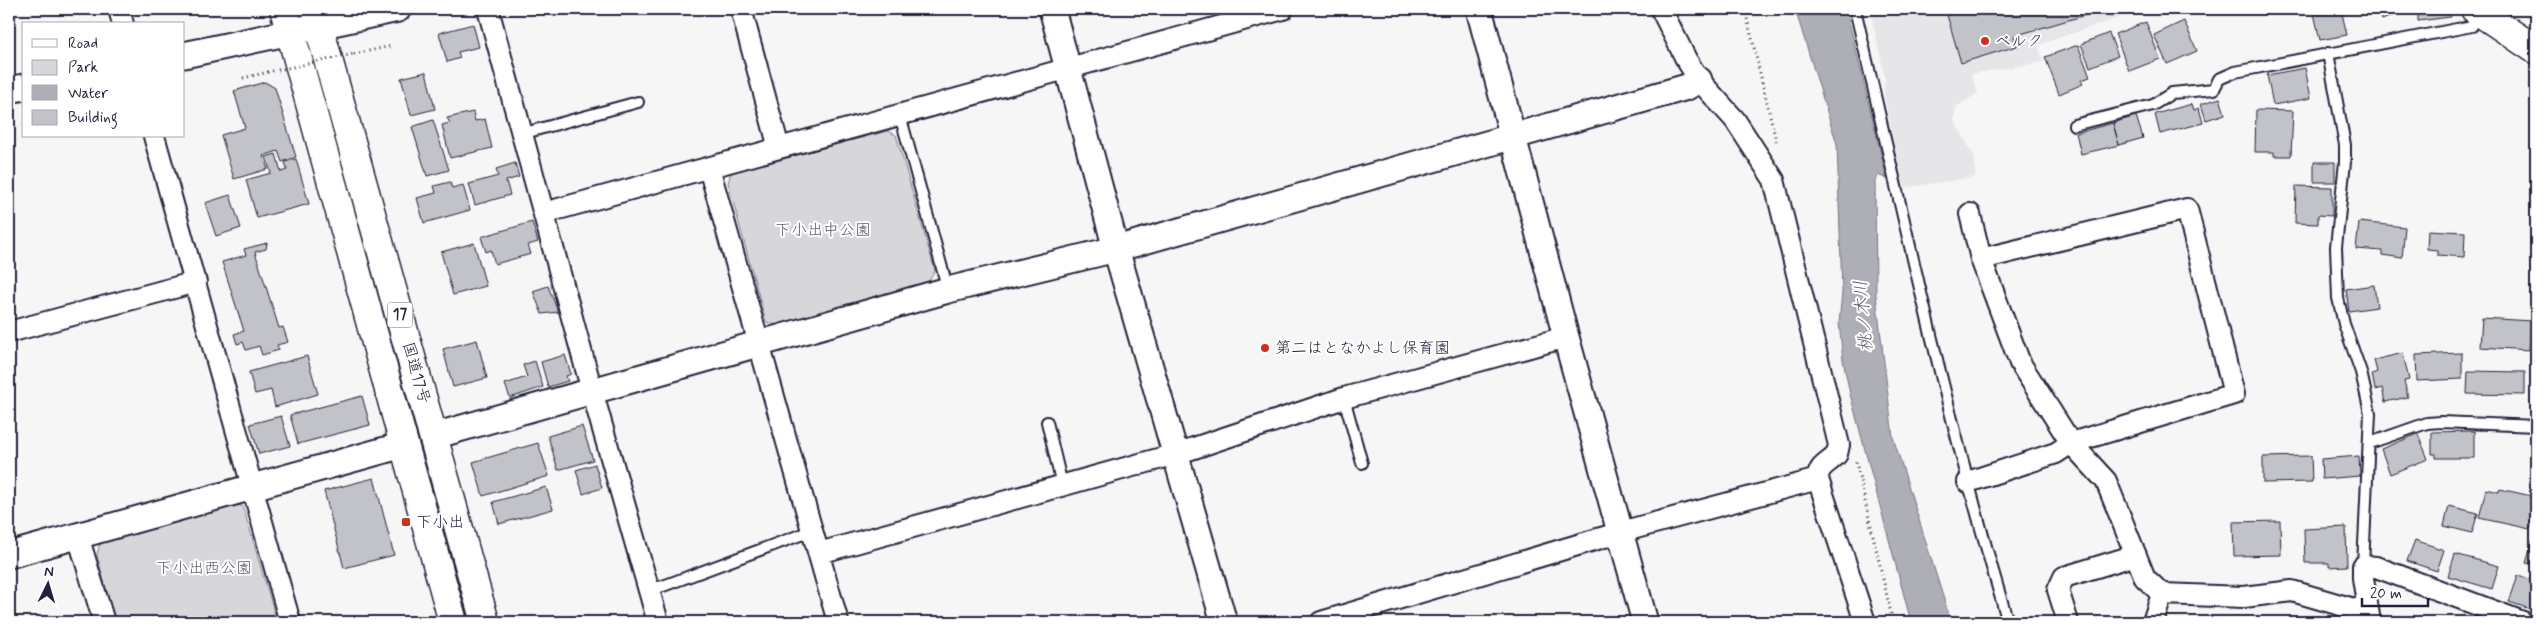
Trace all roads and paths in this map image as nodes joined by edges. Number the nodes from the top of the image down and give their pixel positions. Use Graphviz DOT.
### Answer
graph roads {
  1 [pos="118,9"];
  2 [pos="398,9"];
  3 [pos="488,9"];
  4 [pos="741,9"];
  5 [pos="1052,9"];
  6 [pos="1283,9"];
  7 [pos="1479,9"];
  8 [pos="1661,9"];
  9 [pos="1855,9"];
  10 [pos="2476,10"];
  11 [pos="316,17"];
  12 [pos="287,20"];
  13 [pos="122,22"];
  14 [pos="392,46"];
  15 [pos="2536,50"];
  16 [pos="2328,53"];
  17 [pos="185,55"];
  18 [pos="1068,68"];
  19 [pos="243,78"];
  20 [pos="1699,80"];
  21 [pos="22,87"];
  22 [pos="9,90"];
  23 [pos="638,102"];
  24 [pos="900,115"];
  25 [pos="2074,125"];
  26 [pos="521,134"];
  27 [pos="155,138"];
  28 [pos="1514,138"];
  29 [pos="779,148"];
  30 [pos="709,168"];
  31 [pos="544,213"];
  32 [pos="1970,214"];
  33 [pos="1116,249"];
  34 [pos="1981,259"];
  35 [pos="196,282"];
  36 [pos="948,290"];
  37 [pos="9,332"];
  38 [pos="1566,337"];
  39 [pos="760,344"];
  40 [pos="592,391"];
  41 [pos="1344,398"];
  42 [pos="1047,422"];
  43 [pos="2536,426"];
  44 [pos="434,436"];
  45 [pos="2071,443"];
  46 [pos="2370,443"];
  47 [pos="403,445"];
  48 [pos="1176,454"];
  49 [pos="1362,463"];
  50 [pos="1818,479"];
  51 [pos="1968,482"];
  52 [pos="1062,485"];
  53 [pos="253,487"];
  54 [pos="811,531"];
  55 [pos="1621,532"];
  56 [pos="78,536"];
  57 [pos="819,553"];
  58 [pos="9,555"];
  59 [pos="2136,555"];
  60 [pos="2363,566"];
  61 [pos="649,589"];
  62 [pos="2162,594"];
  63 [pos="2368,614"];
  64 [pos="104,622"];
  65 [pos="290,622"];
  66 [pos="453,622"];
  67 [pos="485,622"];
  68 [pos="658,622"];
  69 [pos="838,622"];
  70 [pos="1224,622"];
  71 [pos="1322,622"];
  72 [pos="1645,622"];
  73 [pos="1865,622"];
  74 [pos="2008,622"];
  75 [pos="2068,622"];
  76 [pos="2153,622"];
  77 [pos="2523,622"];
  1 -- 13 [label="street"];
  2 -- 11 [label="street"];
  3 -- 26 [label="street"];
  4 -- 29 [label="street"];
  5 -- 18 [label="street"];
  6 -- 18 [label="street"];
  7 -- 28 [label="street"];
  8 -- 20 [label="street"];
  9 -- 51 [label="lane"];
  10 -- 15 [label="main road"];
  10 -- 16 [label="lane"];
  11 -- 12 [label="street"];
  11 -- 44 [label="main road, 国道17号 / 17"];
  12 -- 17 [label="street"];
  12 -- 47 [label="main road, 国道17号 / 17"];
  14 -- 19 [label="path, bridge"];
  16 -- 25 [label="lane"];
  16 -- 46 [label="lane"];
  18 -- 24 [label="street"];
  18 -- 33 [label="street"];
  20 -- 28 [label="street"];
  20 -- 50 [label="street"];
  21 -- 22 [label="street"];
  23 -- 26 [label="lane"];
  24 -- 29 [label="street"];
  24 -- 36 [label="lane"];
  26 -- 31 [label="street"];
  27 -- 35 [label="street"];
  28 -- 33 [label="street"];
  28 -- 38 [label="street"];
  29 -- 30 [label="street"];
  30 -- 31 [label="street"];
  30 -- 39 [label="street"];
  31 -- 40 [label="street"];
  32 -- 34 [label="street"];
  33 -- 36 [label="street"];
  33 -- 48 [label="street"];
  34 -- 45 [label="street"];
  34 -- 45 [label="street"];
  35 -- 37 [label="street"];
  35 -- 53 [label="street"];
  36 -- 39 [label="street"];
  38 -- 41 [label="street"];
  38 -- 55 [label="street"];
  39 -- 40 [label="street"];
  39 -- 54 [label="street"];
  40 -- 44 [label="street"];
  40 -- 61 [label="street"];
  41 -- 48 [label="street"];
  41 -- 49 [label="lane"];
  42 -- 52 [label="lane"];
  43 -- 46 [label="lane"];
  44 -- 67 [label="main road, 国道17号 / 17"];
  45 -- 51 [label="street"];
  45 -- 59 [label="street"];
  46 -- 60 [label="lane"];
  47 -- 53 [label="street"];
  47 -- 66 [label="main road, 国道17号 / 17"];
  48 -- 52 [label="street"];
  48 -- 70 [label="street"];
  50 -- 55 [label="street"];
  50 -- 73 [label="street"];
  51 -- 74 [label="lane"];
  52 -- 57 [label="street"];
  53 -- 56 [label="street"];
  53 -- 65 [label="street"];
  54 -- 57 [label="street"];
  54 -- 61 [label="lane"];
  55 -- 71 [label="street"];
  55 -- 72 [label="street"];
  56 -- 58 [label="street"];
  56 -- 64 [label="street"];
  57 -- 69 [label="street"];
  59 -- 62 [label="street"];
  59 -- 75 [label="street"];
  60 -- 63 [label="street"];
  60 -- 77 [label="street"];
  61 -- 68 [label="street"];
  62 -- 63 [label="street"];
  62 -- 76 [label="street"];
}
